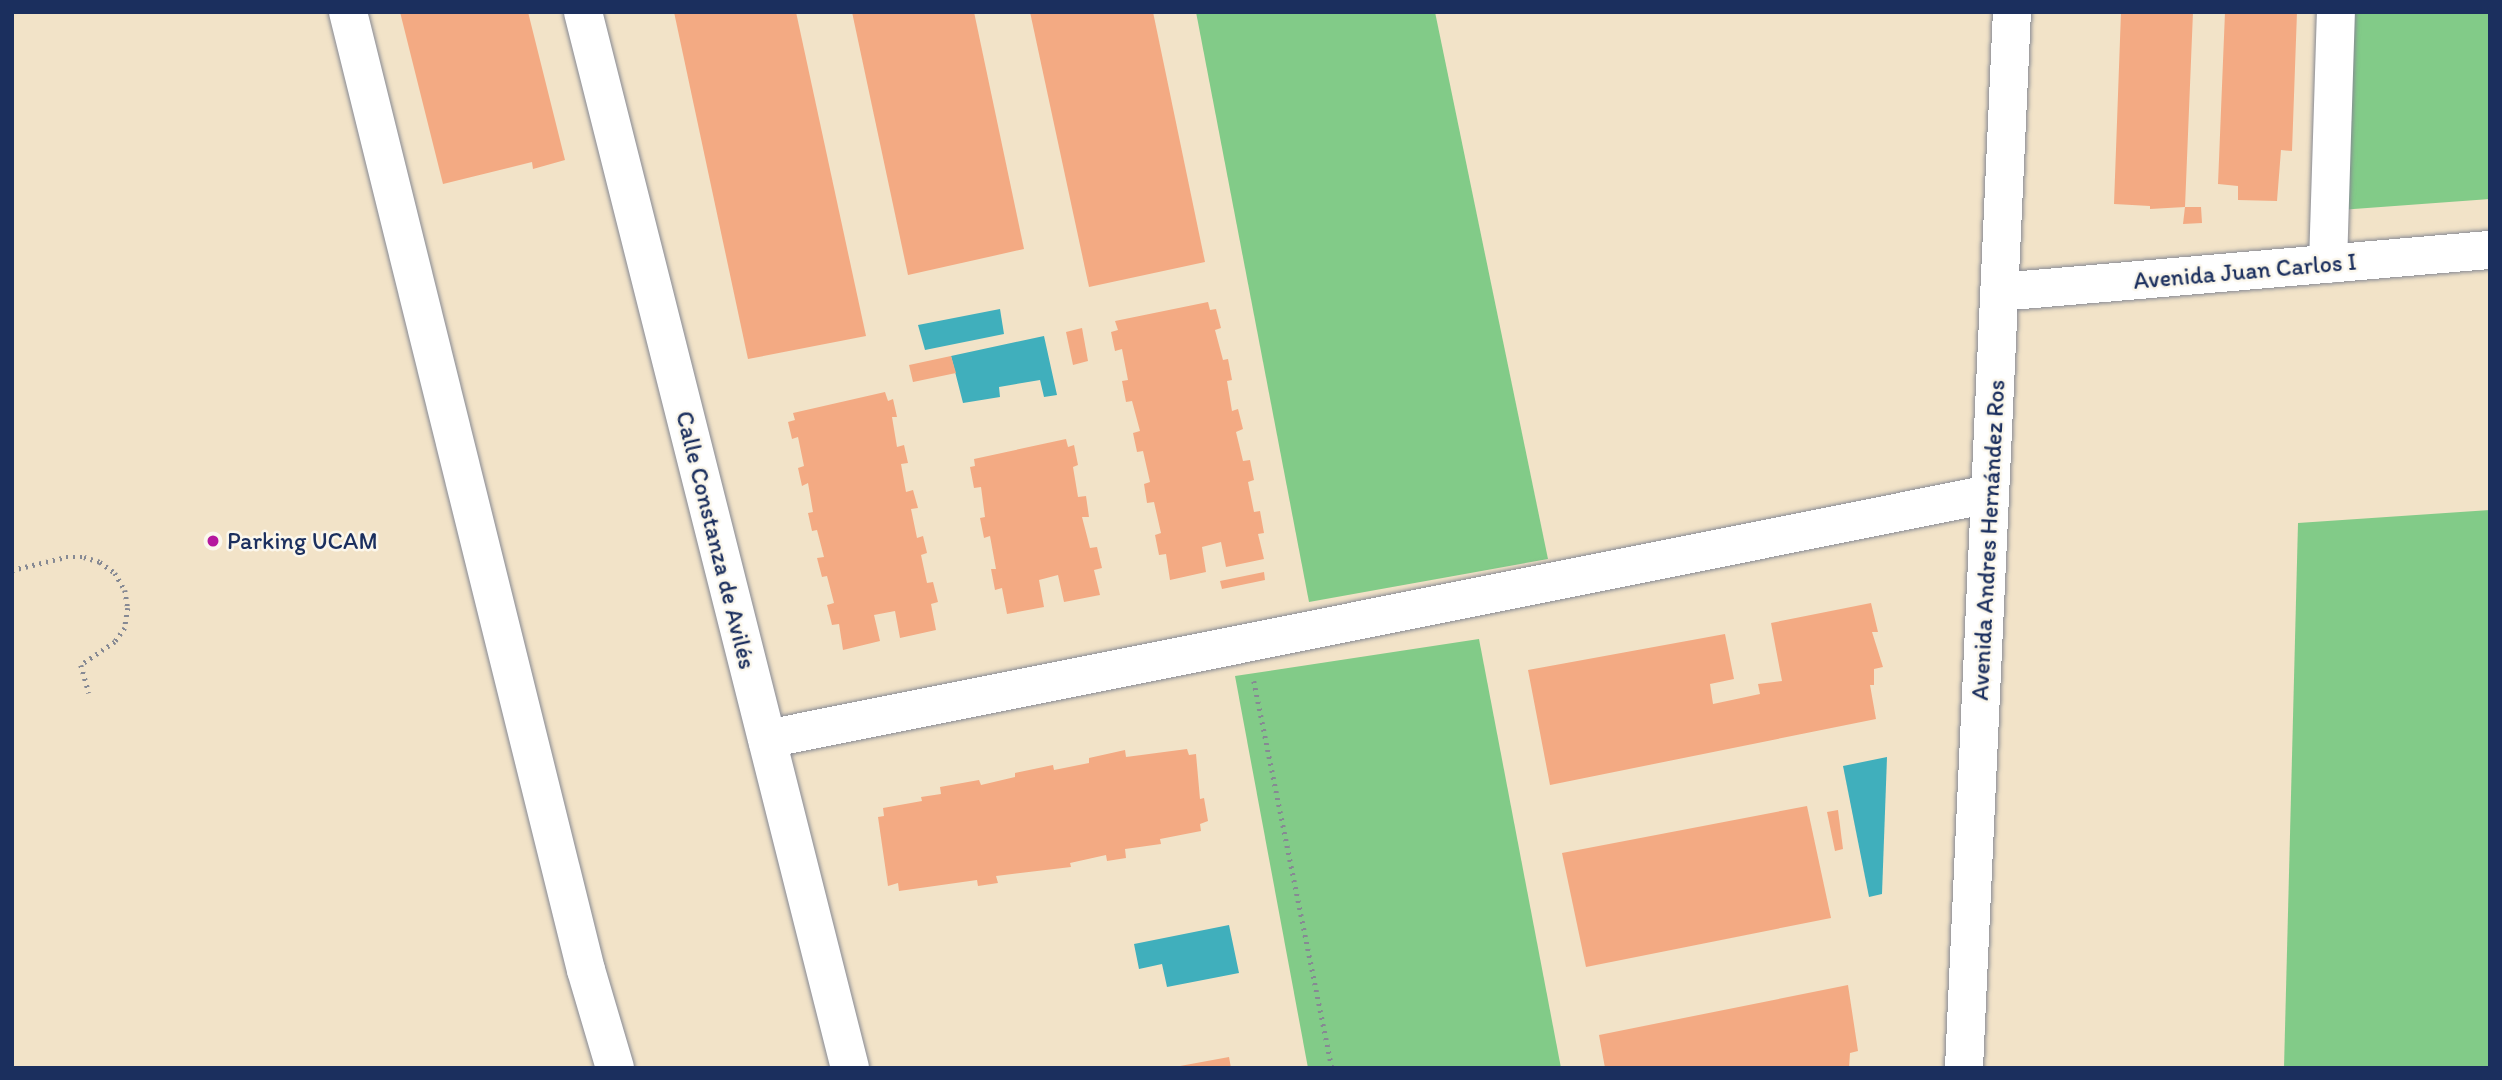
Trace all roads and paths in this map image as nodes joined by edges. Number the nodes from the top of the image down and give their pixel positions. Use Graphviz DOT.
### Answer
graph roads {
  1 [pos="348,12"];
  2 [pos="583,12"];
  3 [pos="2012,12"];
  4 [pos="2336,12"];
  5 [pos="2490,250"];
  6 [pos="2328,264"];
  7 [pos="1999,292"];
  8 [pos="1990,494"];
  9 [pos="12,570"];
  10 [pos="1247,643"];
  11 [pos="89,693"];
  12 [pos="767,739"];
  13 [pos="615,1068"];
  14 [pos="850,1068"];
  15 [pos="1332,1068"];
  16 [pos="1964,1068"];
  1 -- 13 [label="street"];
  2 -- 12 [label="street, Calle Constanza de Avilés"];
  3 -- 7 [label="street, Avenida Andres Hernández Ros"];
  4 -- 6 [label="street"];
  5 -- 6 [label="street, Avenida Juan Carlos I"];
  6 -- 7 [label="street, Avenida Juan Carlos I"];
  7 -- 8 [label="street, Avenida Andres Hernández Ros"];
  8 -- 10 [label="street"];
  8 -- 16 [label="street, Avenida Andres Hernández Ros"];
  9 -- 11 [label="path"];
  10 -- 12 [label="street"];
  10 -- 15 [label="path"];
  12 -- 14 [label="street, Calle Constanza de Avilés"];
}
